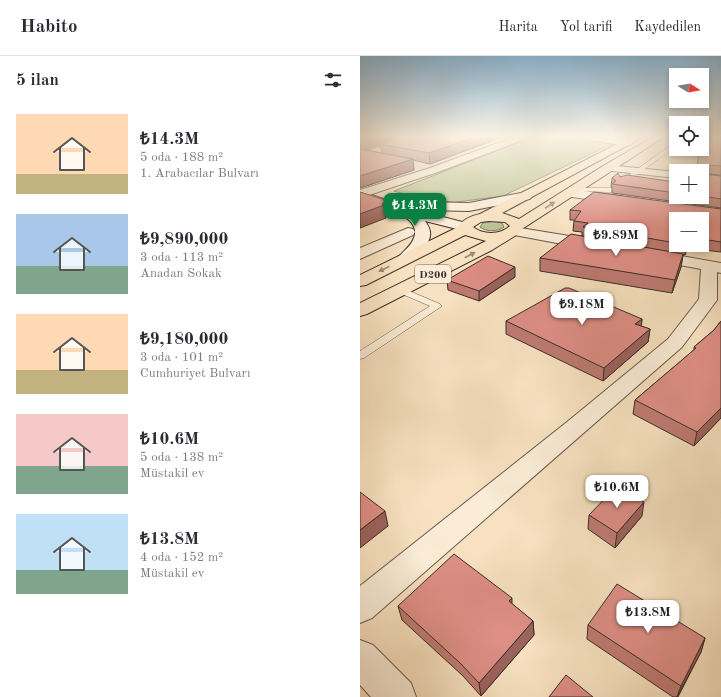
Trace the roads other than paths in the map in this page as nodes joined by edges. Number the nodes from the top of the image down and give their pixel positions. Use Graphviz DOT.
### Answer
graph roads {
  1 [pos="419,167"];
  2 [pos="442,167"];
  3 [pos="581,167"];
  4 [pos="644,167"];
  5 [pos="607,168"];
  6 [pos="434,170"];
  7 [pos="638,171"];
  8 [pos="669,174"];
  9 [pos="621,183"];
  10 [pos="611,190"];
  11 [pos="572,191"];
  12 [pos="360,195"];
  13 [pos="526,196"];
  14 [pos="632,202"];
  15 [pos="417,209"];
  16 [pos="481,218"];
  17 [pos="466,228"];
  18 [pos="512,230"];
  19 [pos="408,232"];
  20 [pos="609,248"];
  21 [pos="360,254"];
  22 [pos="640,254"];
  23 [pos="408,257"];
  24 [pos="715,267"];
  25 [pos="360,281"];
  26 [pos="400,290"];
  27 [pos="360,310"];
  28 [pos="360,356"];
  29 [pos="360,607"];
  30 [pos="360,658"];
  31 [pos="397,697"];
  1 -- 6 [label="street"];
  2 -- 6 [label="street"];
  3 -- 13 [label="main road"];
  4 -- 7 [label="lane"];
  5 -- 7 [label="street"];
  5 -- 11 [label="main road"];
  6 -- 12 [label="street"];
  7 -- 8 [label="street"];
  7 -- 9 [label="lane"];
  10 -- 11 [label="lane"];
  11 -- 14 [label="street"];
  18 -- 11 [label="main road, one-way"];
  12 -- 15 [label="street"];
  13 -- 15 [label="street"];
  13 -- 16 [label="main road"];
  15 -- 16 [label="street"];
  15 -- 17 [label="street"];
  15 -- 23 [label="street"];
  16 -- 17 [label="main road"];
  16 -- 18 [label="main road"];
  17 -- 18 [label="main road"];
  17 -- 23 [label="main road"];
  18 -- 20 [label="street"];
  26 -- 18 [label="main road, D200, one-way"];
  19 -- 21 [label="street"];
  22 -- 24 [label="street"];
  23 -- 25 [label="main road, one-way"];
  24 -- 29 [label="street"];
  26 -- 27 [label="main road, D200"];
  26 -- 28 [label="lane"];
  30 -- 31 [label="street"];
}
